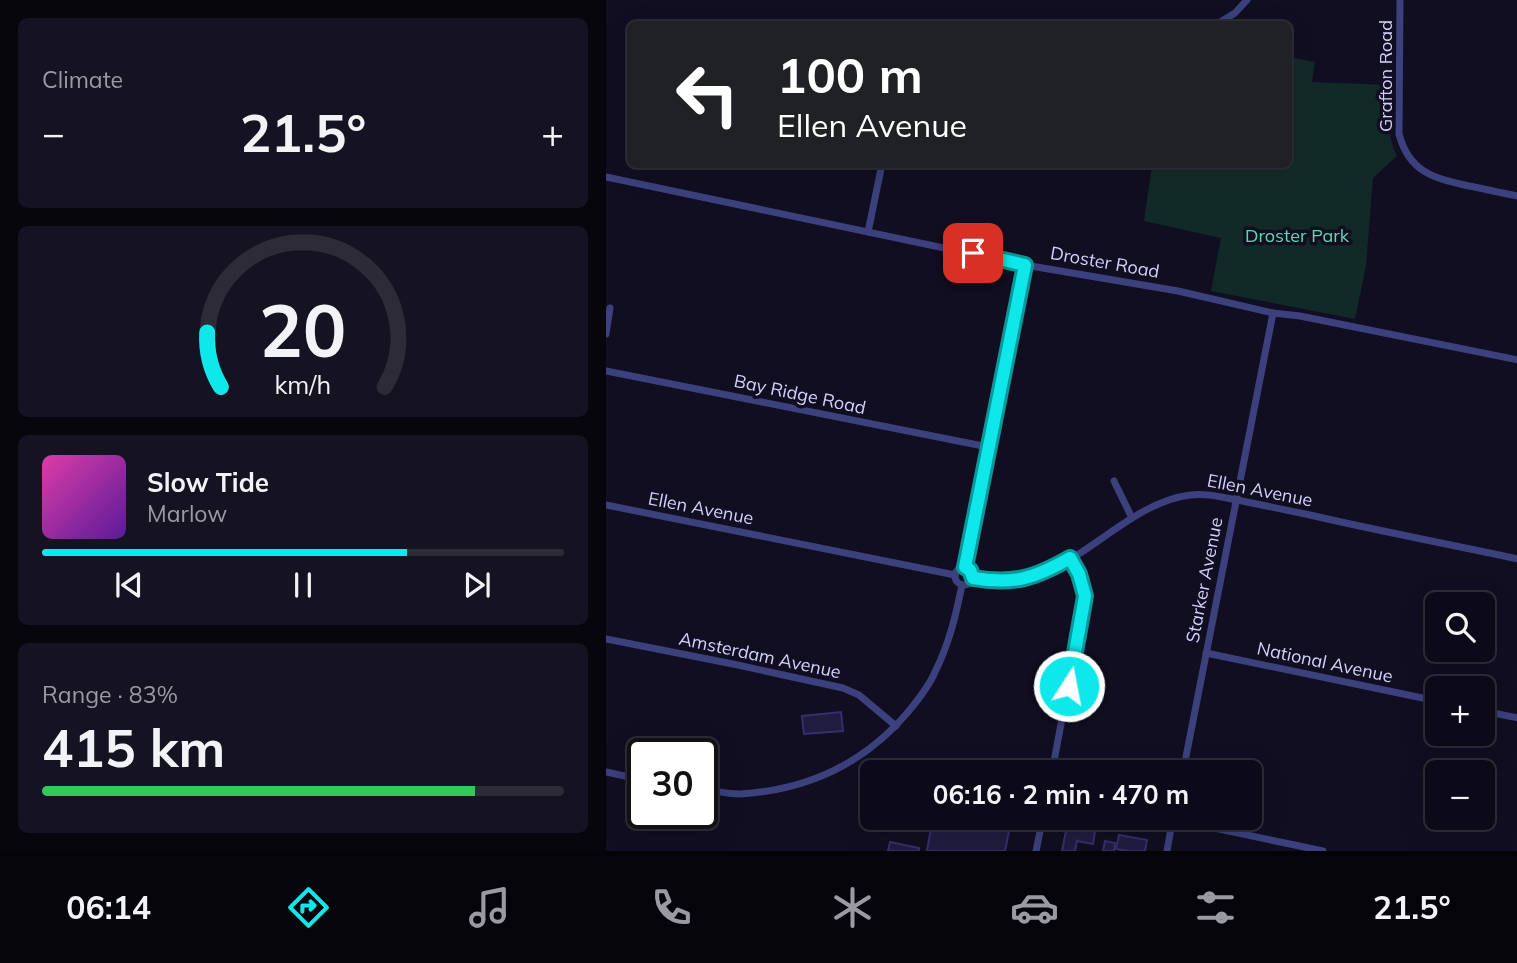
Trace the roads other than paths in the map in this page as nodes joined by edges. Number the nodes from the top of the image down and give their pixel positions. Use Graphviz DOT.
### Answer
graph roads {
  1 [pos="1247,0"];
  2 [pos="1400,0"];
  3 [pos="1222,21"];
  4 [pos="880,168"];
  5 [pos="606,177"];
  6 [pos="1518,196"];
  7 [pos="868,232"];
  8 [pos="1025,265"];
  9 [pos="610,309"];
  10 [pos="1273,313"];
  11 [pos="606,334"];
  12 [pos="1518,360"];
  13 [pos="606,371"];
  14 [pos="988,447"];
  15 [pos="1114,481"];
  16 [pos="1236,500"];
  17 [pos="606,505"];
  18 [pos="1132,518"];
  19 [pos="1070,558"];
  20 [pos="1518,558"];
  21 [pos="965,567"];
  22 [pos="955,575"];
  23 [pos="973,578"];
  24 [pos="962,585"];
  25 [pos="606,639"];
  26 [pos="1206,653"];
  27 [pos="1425,699"];
  28 [pos="1495,713"];
  29 [pos="1518,718"];
  30 [pos="896,726"];
  31 [pos="1054,760"];
  32 [pos="1185,760"];
  33 [pos="606,772"];
  34 [pos="627,777"];
  35 [pos="718,791"];
  36 [pos="1040,830"];
  37 [pos="1171,830"];
  38 [pos="1223,830"];
  39 [pos="1301,849"];
  40 [pos="1036,851"];
  41 [pos="1167,851"];
  42 [pos="1323,851"];
  1 -- 3 [label="street"];
  2 -- 6 [label="street, Grafton Road"];
  4 -- 7 [label="street"];
  5 -- 7 [label="street, Droster Road"];
  7 -- 8 [label="street, Droster Road"];
  8 -- 10 [label="street, Droster Road"];
  8 -- 14 [label="street"];
  9 -- 11 [label="street"];
  10 -- 12 [label="street, Droster Road"];
  10 -- 16 [label="street, Starker Avenue"];
  13 -- 14 [label="street, Bay Ridge Road"];
  14 -- 21 [label="street"];
  15 -- 18 [label="street"];
  16 -- 18 [label="street, Ellen Avenue"];
  16 -- 20 [label="street, Ellen Avenue"];
  16 -- 26 [label="street, Starker Avenue"];
  17 -- 22 [label="street, Ellen Avenue"];
  18 -- 19 [label="street, Ellen Avenue"];
  19 -- 23 [label="street, Ellen Avenue"];
  19 -- 31 [label="street"];
  21 -- 22 [label="street"];
  21 -- 23 [label="street"];
  22 -- 24 [label="street"];
  23 -- 24 [label="street"];
  24 -- 30 [label="street"];
  25 -- 30 [label="street, Amsterdam Avenue"];
  26 -- 27 [label="street, National Avenue"];
  26 -- 32 [label="street, Starker Avenue"];
  28 -- 29 [label="street"];
  30 -- 35 [label="street"];
  33 -- 34 [label="street"];
  36 -- 40 [label="street"];
  37 -- 41 [label="street"];
  38 -- 39 [label="street"];
  39 -- 42 [label="street"];
}
